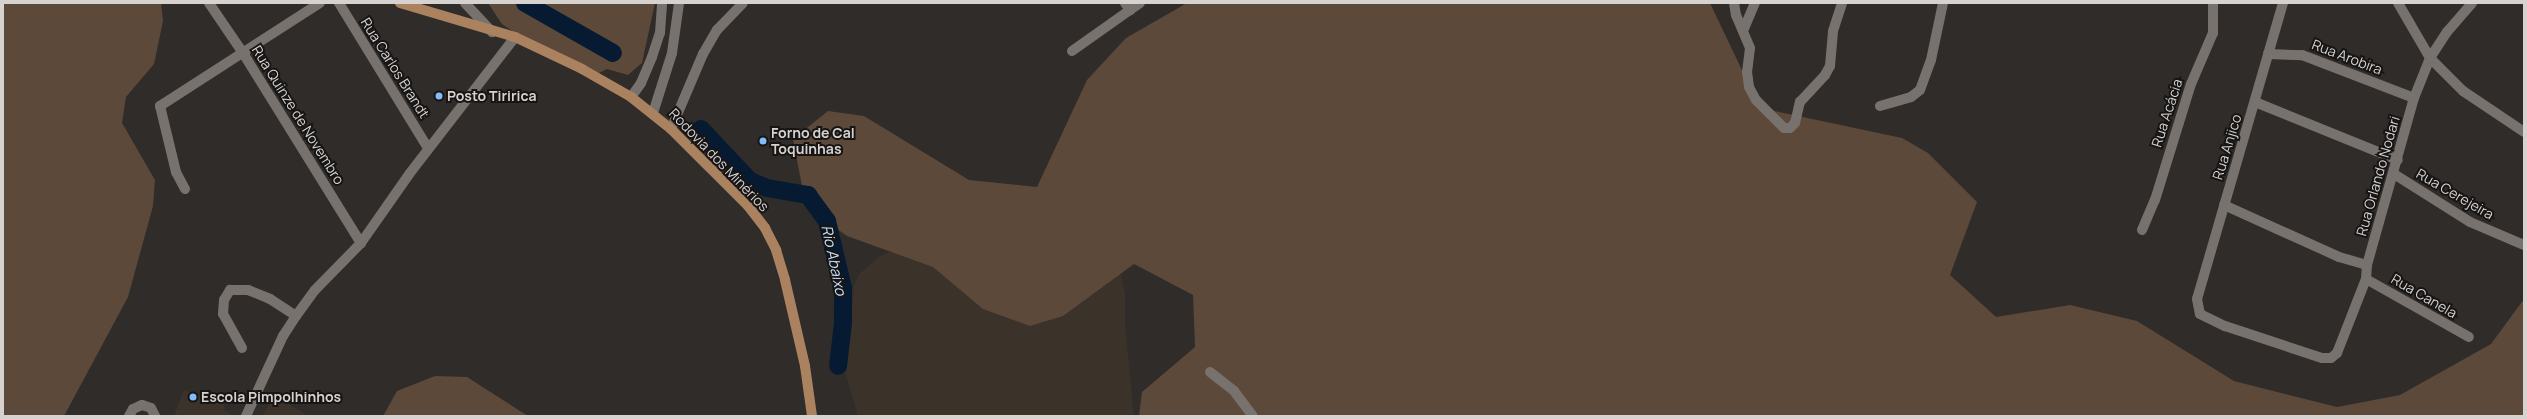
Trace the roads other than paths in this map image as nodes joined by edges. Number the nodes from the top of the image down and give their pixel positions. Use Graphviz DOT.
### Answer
graph roads {
  1 [pos="209,3"];
  2 [pos="320,3"];
  3 [pos="338,3"];
  4 [pos="400,3"];
  5 [pos="465,3"];
  6 [pos="662,3"];
  7 [pos="679,3"];
  8 [pos="743,3"];
  9 [pos="1140,3"];
  10 [pos="1734,3"];
  11 [pos="1755,3"];
  12 [pos="1842,3"];
  13 [pos="1943,3"];
  14 [pos="2213,3"];
  15 [pos="2283,3"];
  16 [pos="2398,3"];
  17 [pos="2472,3"];
  18 [pos="1128,6"];
  19 [pos="1743,31"];
  20 [pos="492,32"];
  21 [pos="515,37"];
  22 [pos="1072,51"];
  23 [pos="243,52"];
  24 [pos="2268,54"];
  25 [pos="2430,58"];
  26 [pos="631,97"];
  27 [pos="2414,98"];
  28 [pos="2255,102"];
  29 [pos="1880,106"];
  30 [pos="653,113"];
  31 [pos="671,129"];
  32 [pos="2524,132"];
  33 [pos="428,148"];
  34 [pos="2398,160"];
  35 [pos="2394,174"];
  36 [pos="185,189"];
  37 [pos="2224,205"];
  38 [pos="2142,230"];
  39 [pos="361,243"];
  40 [pos="2524,245"];
  41 [pos="2367,265"];
  42 [pos="2366,279"];
  43 [pos="296,316"];
  44 [pos="2469,337"];
  45 [pos="242,348"];
  46 [pos="2322,358"];
  47 [pos="1210,372"];
  48 [pos="153,412"];
  49 [pos="129,416"];
  50 [pos="246,416"];
  51 [pos="812,416"];
  52 [pos="1253,416"];
  1 -- 23 [label="street, Rua Quinze de Novembro"];
  2 -- 23 [label="street"];
  3 -- 33 [label="street, Rua Carlos Brandt"];
  4 -- 20 [label="main road, Rodovia dos Minérios"];
  5 -- 20 [label="street"];
  6 -- 26 [label="street"];
  7 -- 30 [label="street"];
  8 -- 31 [label="street"];
  9 -- 18 [label="street"];
  10 -- 19 [label="street"];
  11 -- 19 [label="street"];
  12 -- 19 [label="street"];
  13 -- 29 [label="street"];
  14 -- 38 [label="street, Rua Acácia"];
  15 -- 24 [label="street, Rua Anjico"];
  16 -- 25 [label="street"];
  17 -- 25 [label="street, Rua Orlando Nodari"];
  18 -- 22 [label="street"];
  20 -- 21 [label="main road, Rodovia dos Minérios"];
  21 -- 26 [label="main road, Rodovia dos Minérios"];
  21 -- 33 [label="street"];
  23 -- 36 [label="street"];
  23 -- 39 [label="street, Rua Quinze de Novembro"];
  24 -- 27 [label="street, Rua Arobira"];
  24 -- 28 [label="street, Rua Anjico"];
  25 -- 27 [label="street, Rua Orlando Nodari"];
  25 -- 32 [label="street"];
  26 -- 30 [label="main road, Rodovia dos Minérios"];
  27 -- 34 [label="street, Rua Orlando Nodari"];
  28 -- 34 [label="street"];
  28 -- 37 [label="street, Rua Anjico"];
  30 -- 31 [label="main road, Rodovia dos Minérios"];
  31 -- 51 [label="main road, Rodovia dos Minérios"];
  33 -- 39 [label="street"];
  34 -- 35 [label="street, Rua Orlando Nodari"];
  35 -- 40 [label="street, Rua Cerejeira"];
  35 -- 41 [label="street, Rua Orlando Nodari"];
  37 -- 41 [label="street"];
  37 -- 46 [label="street, Rua Anjico"];
  39 -- 43 [label="street"];
  41 -- 42 [label="street, Rua Orlando Nodari"];
  42 -- 44 [label="street, Rua Canela"];
  42 -- 46 [label="street, Rua Orlando Nodari"];
  43 -- 45 [label="street"];
  43 -- 50 [label="street"];
  47 -- 52 [label="street"];
  48 -- 49 [label="street"];
}
